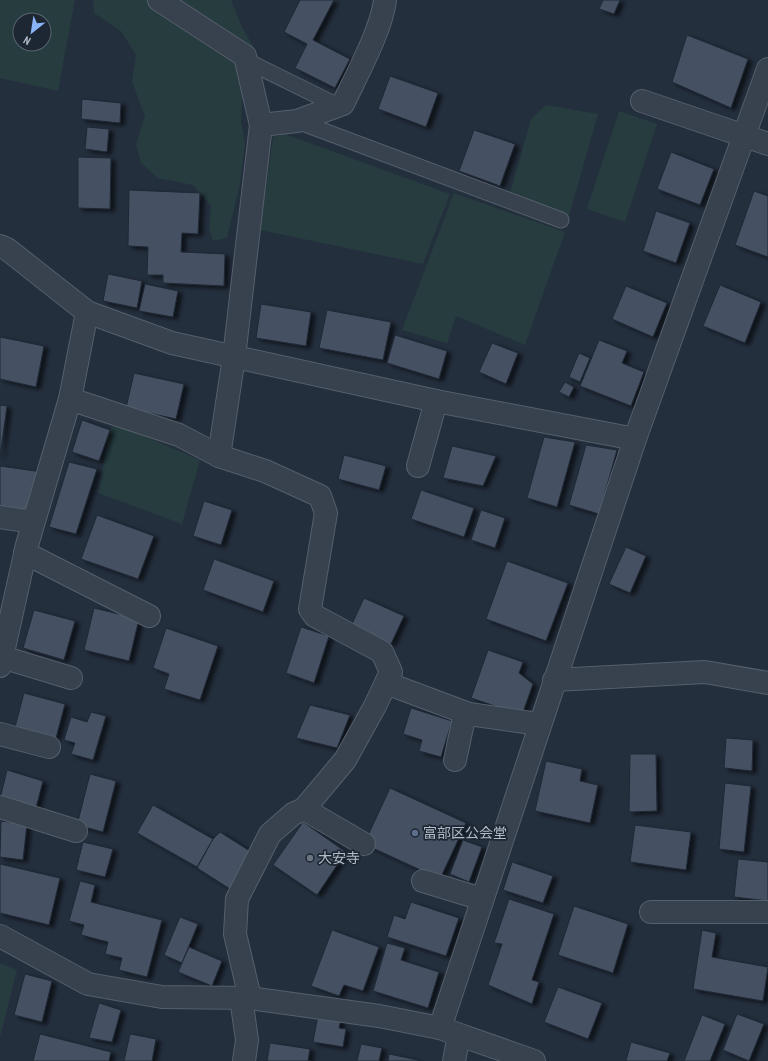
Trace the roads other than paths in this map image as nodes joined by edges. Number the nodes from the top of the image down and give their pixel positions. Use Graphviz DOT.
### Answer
graph roads {
  1 [pos="159,0"];
  2 [pos="385,0"];
  3 [pos="245,60"];
  4 [pos="768,69"];
  5 [pos="642,101"];
  6 [pos="338,106"];
  7 [pos="297,121"];
  8 [pos="262,125"];
  9 [pos="745,136"];
  10 [pos="768,144"];
  11 [pos="561,220"];
  12 [pos="0,246"];
  13 [pos="87,312"];
  14 [pos="234,357"];
  15 [pos="70,399"];
  16 [pos="436,401"];
  17 [pos="635,439"];
  18 [pos="219,456"];
  19 [pos="418,466"];
  20 [pos="0,517"];
  21 [pos="33,522"];
  22 [pos="25,553"];
  23 [pos="149,616"];
  24 [pos="1,661"];
  25 [pos="71,678"];
  26 [pos="554,680"];
  27 [pos="386,683"];
  28 [pos="768,683"];
  29 [pos="465,713"];
  30 [pos="539,724"];
  31 [pos="0,734"];
  32 [pos="49,747"];
  33 [pos="455,760"];
  34 [pos="0,807"];
  35 [pos="304,809"];
  36 [pos="76,831"];
  37 [pos="364,844"];
  38 [pos="423,880"];
  39 [pos="482,899"];
  40 [pos="651,912"];
  41 [pos="768,912"];
  42 [pos="0,936"];
  43 [pos="246,998"];
  44 [pos="449,1032"];
  45 [pos="244,1061"];
  46 [pos="454,1061"];
  47 [pos="534,1061"];
  1 -- 3 [label="street"];
  2 -- 6 [label="street"];
  3 -- 6 [label="lane"];
  3 -- 8 [label="street"];
  4 -- 9 [label="street"];
  5 -- 9 [label="street"];
  6 -- 7 [label="street"];
  7 -- 8 [label="street"];
  7 -- 11 [label="lane"];
  8 -- 14 [label="street"];
  9 -- 10 [label="street"];
  9 -- 17 [label="street"];
  12 -- 13 [label="street"];
  13 -- 14 [label="street"];
  13 -- 15 [label="street"];
  14 -- 16 [label="street"];
  14 -- 18 [label="street"];
  15 -- 18 [label="street"];
  15 -- 21 [label="street"];
  16 -- 17 [label="street"];
  16 -- 19 [label="street"];
  17 -- 26 [label="street"];
  18 -- 27 [label="street"];
  20 -- 21 [label="street"];
  21 -- 22 [label="street"];
  22 -- 23 [label="street"];
  22 -- 24 [label="street"];
  24 -- 25 [label="street"];
  26 -- 28 [label="street"];
  26 -- 30 [label="street"];
  27 -- 29 [label="street"];
  27 -- 35 [label="street"];
  29 -- 30 [label="street"];
  29 -- 33 [label="street"];
  30 -- 39 [label="street"];
  31 -- 32 [label="street"];
  34 -- 36 [label="street"];
  35 -- 37 [label="street"];
  35 -- 43 [label="street"];
  38 -- 39 [label="street"];
  39 -- 44 [label="street"];
  40 -- 41 [label="street"];
  42 -- 43 [label="street"];
  43 -- 44 [label="street"];
  43 -- 45 [label="street"];
  44 -- 46 [label="street"];
  44 -- 47 [label="street"];
}
